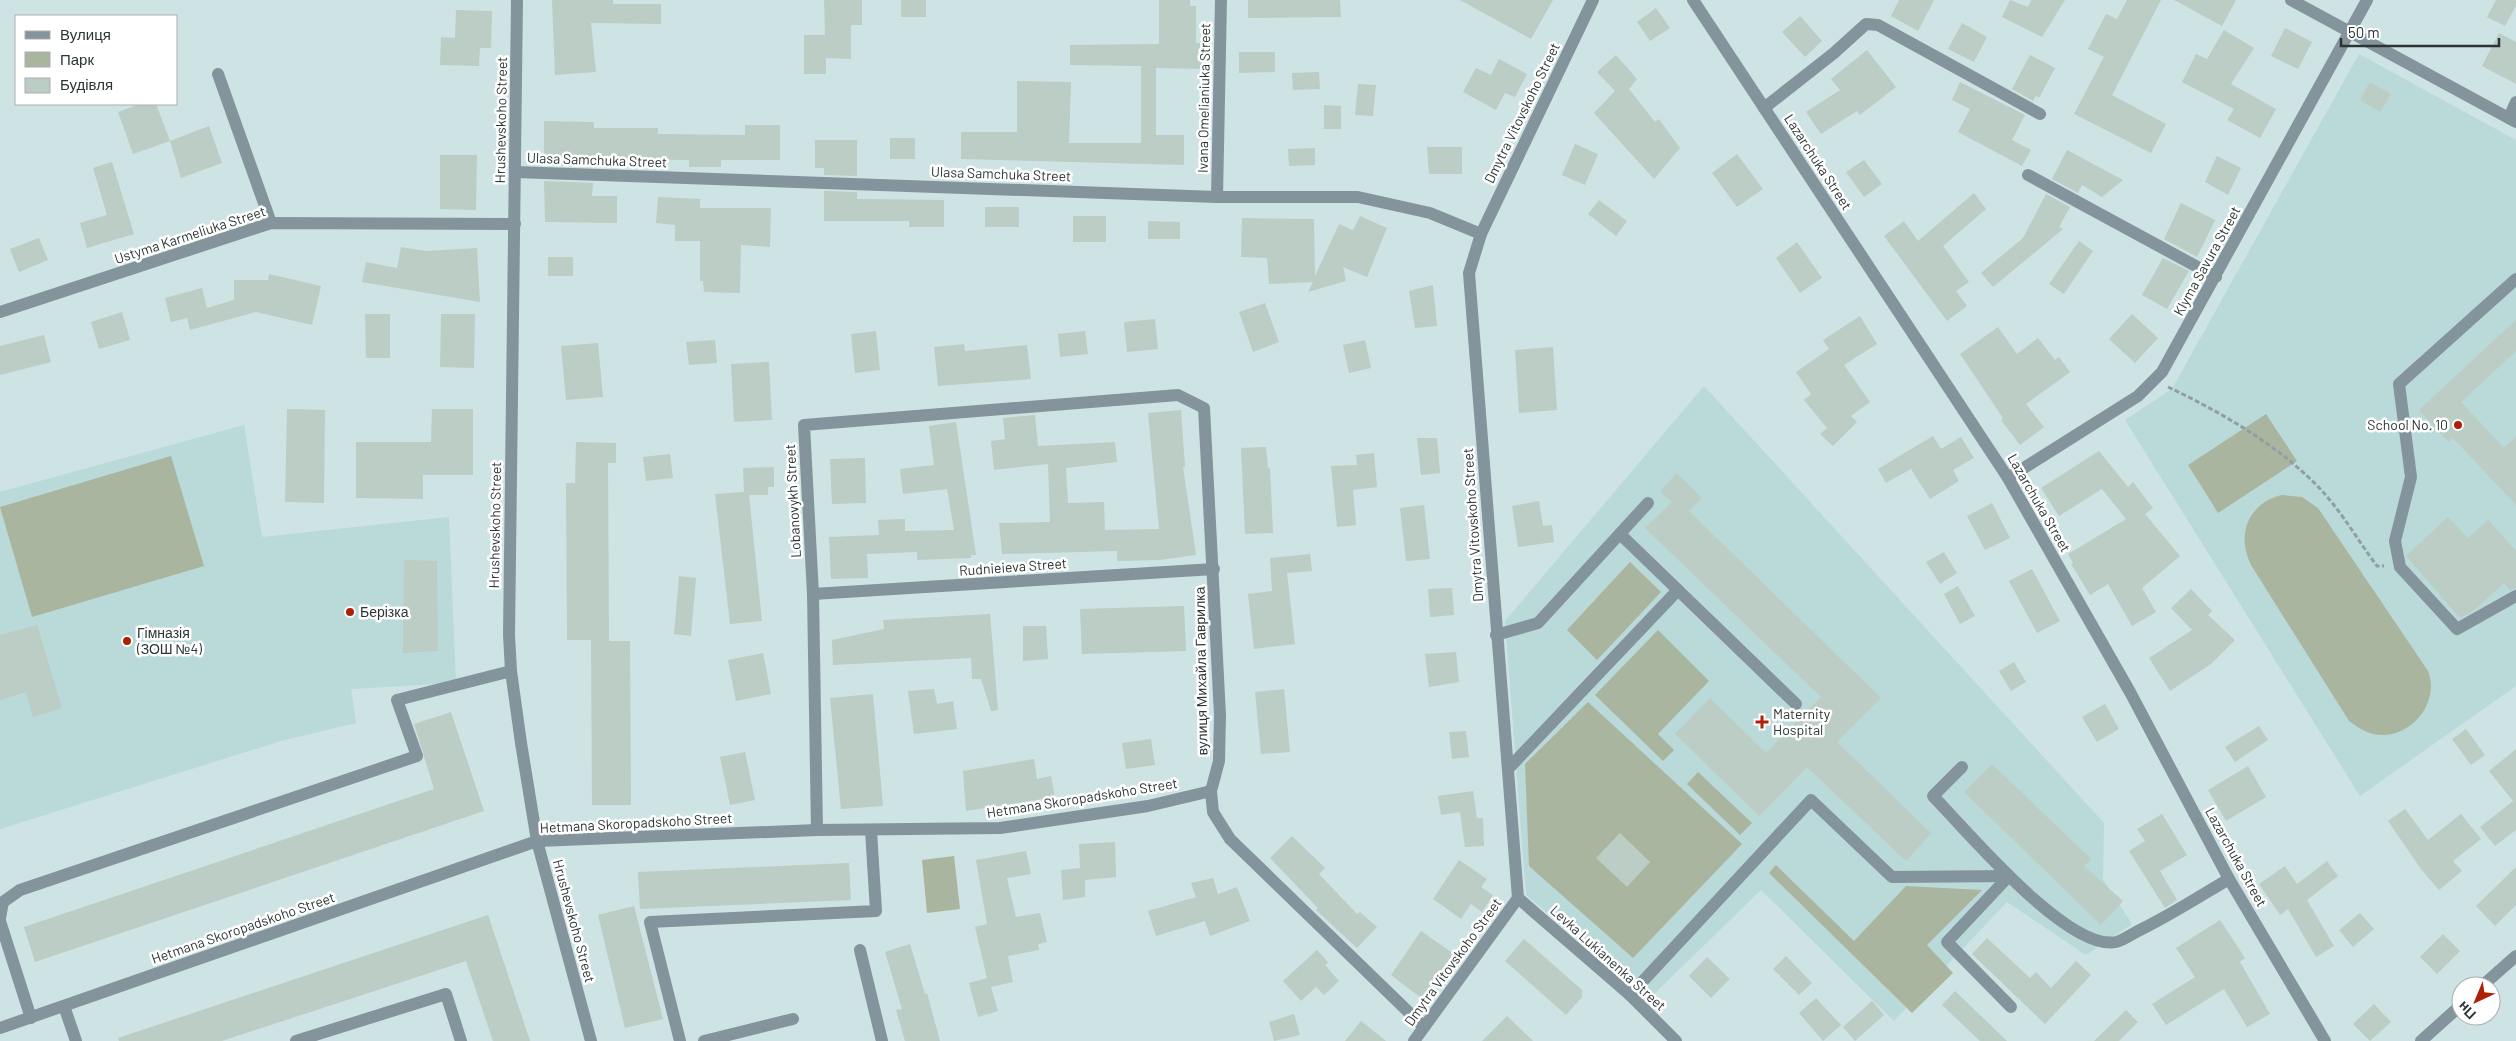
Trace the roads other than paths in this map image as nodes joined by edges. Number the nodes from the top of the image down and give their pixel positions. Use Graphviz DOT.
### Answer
graph roads {
  1 [pos="517,0"];
  2 [pos="1221,0"];
  3 [pos="1593,0"];
  4 [pos="1693,0"];
  5 [pos="2291,0"];
  6 [pos="2367,0"];
  7 [pos="2351,32"];
  8 [pos="218,74"];
  9 [pos="2516,102"];
  10 [pos="1764,108"];
  11 [pos="2040,114"];
  12 [pos="2512,120"];
  13 [pos="515,172"];
  14 [pos="2028,175"];
  15 [pos="1218,197"];
  16 [pos="271,223"];
  17 [pos="514,224"];
  18 [pos="1481,234"];
  19 [pos="2216,277"];
  20 [pos="2516,279"];
  21 [pos="0,312"];
  22 [pos="1204,408"];
  23 [pos="2008,478"];
  24 [pos="1648,503"];
  25 [pos="1620,534"];
  26 [pos="1214,569"];
  27 [pos="1678,590"];
  28 [pos="813,594"];
  29 [pos="2516,596"];
  30 [pos="1496,635"];
  31 [pos="511,671"];
  32 [pos="1796,704"];
  33 [pos="1962,767"];
  34 [pos="1508,769"];
  35 [pos="1210,792"];
  36 [pos="817,830"];
  37 [pos="871,831"];
  38 [pos="538,841"];
  39 [pos="2009,876"];
  40 [pos="2229,879"];
  41 [pos="1518,898"];
  42 [pos="0,919"];
  43 [pos="860,950"];
  44 [pos="2516,956"];
  45 [pos="2493,976"];
  46 [pos="1630,995"];
  47 [pos="64,1006"];
  48 [pos="2012,1007"];
  49 [pos="2451,1014"];
  50 [pos="31,1018"];
  51 [pos="793,1019"];
  52 [pos="1424,1027"];
  53 [pos="0,1028"];
  54 [pos="76,1041"];
  55 [pos="296,1041"];
  56 [pos="461,1041"];
  57 [pos="591,1041"];
  58 [pos="680,1041"];
  59 [pos="704,1041"];
  60 [pos="882,1041"];
  61 [pos="1414,1041"];
  62 [pos="1676,1041"];
  63 [pos="2325,1041"];
  64 [pos="2421,1041"];
  1 -- 13 [label="street, Hrushevskoho Street"];
  2 -- 15 [label="street, Ivana Omelianiuka Street"];
  3 -- 18 [label="street, Dmytra Vitovskoho Street"];
  4 -- 10 [label="street, Lazarchuka Street"];
  5 -- 7 [label="street"];
  6 -- 7 [label="street, Klyma Savura Street"];
  7 -- 12 [label="street"];
  7 -- 19 [label="street, Klyma Savura Street"];
  8 -- 16 [label="street"];
  9 -- 12 [label="street"];
  10 -- 11 [label="street"];
  10 -- 23 [label="street, Lazarchuka Street"];
  13 -- 15 [label="street, Ulasa Samchuka Street"];
  13 -- 17 [label="street, Hrushevskoho Street"];
  14 -- 19 [label="street"];
  15 -- 18 [label="street, Ulasa Samchuka Street"];
  16 -- 17 [label="street, Ustyma Karmeliuka Street"];
  16 -- 21 [label="street, Ustyma Karmeliuka Street"];
  17 -- 31 [label="street, Hrushevskoho Street"];
  18 -- 30 [label="street, Dmytra Vitovskoho Street"];
  19 -- 23 [label="street, Klyma Savura Street"];
  20 -- 29 [label="street"];
  22 -- 26 [label="street, вулиця Михайла Гаврилка"];
  22 -- 28 [label="street, Lobanovykh Street"];
  23 -- 40 [label="street, Lazarchuka Street"];
  24 -- 25 [label="street"];
  25 -- 27 [label="street"];
  25 -- 30 [label="street"];
  26 -- 28 [label="street, Rudnieieva Street"];
  26 -- 35 [label="street, вулиця Михайла Гаврилка"];
  27 -- 32 [label="street"];
  27 -- 34 [label="street"];
  28 -- 36 [label="street, Lobanovykh Street"];
  30 -- 34 [label="street, Dmytra Vitovskoho Street"];
  31 -- 38 [label="street, Hrushevskoho Street"];
  31 -- 42 [label="street"];
  33 -- 39 [label="street"];
  34 -- 41 [label="street, Dmytra Vitovskoho Street"];
  35 -- 37 [label="street, Hetmana Skoropadskoho Street"];
  35 -- 52 [label="street, вулиця Михайла Гаврилка"];
  36 -- 37 [label="street, Hetmana Skoropadskoho Street"];
  36 -- 38 [label="street, Hetmana Skoropadskoho Street"];
  37 -- 58 [label="street"];
  38 -- 47 [label="street, Hetmana Skoropadskoho Street"];
  38 -- 57 [label="street, Hrushevskoho Street"];
  39 -- 40 [label="street"];
  39 -- 46 [label="street"];
  39 -- 48 [label="street"];
  40 -- 63 [label="street, Lazarchuka Street"];
  41 -- 46 [label="street, Levka Lukianenka Street"];
  41 -- 52 [label="street, Dmytra Vitovskoho Street"];
  42 -- 50 [label="street"];
  43 -- 60 [label="street"];
  44 -- 45 [label="street"];
  46 -- 62 [label="street, Levka Lukianenka Street"];
  47 -- 50 [label="street, Hetmana Skoropadskoho Street"];
  47 -- 54 [label="street"];
  49 -- 64 [label="street"];
  50 -- 53 [label="street, Hetmana Skoropadskoho Street"];
  51 -- 59 [label="street"];
  52 -- 61 [label="street, Dmytra Vitovskoho Street"];
  55 -- 56 [label="street"];
}
